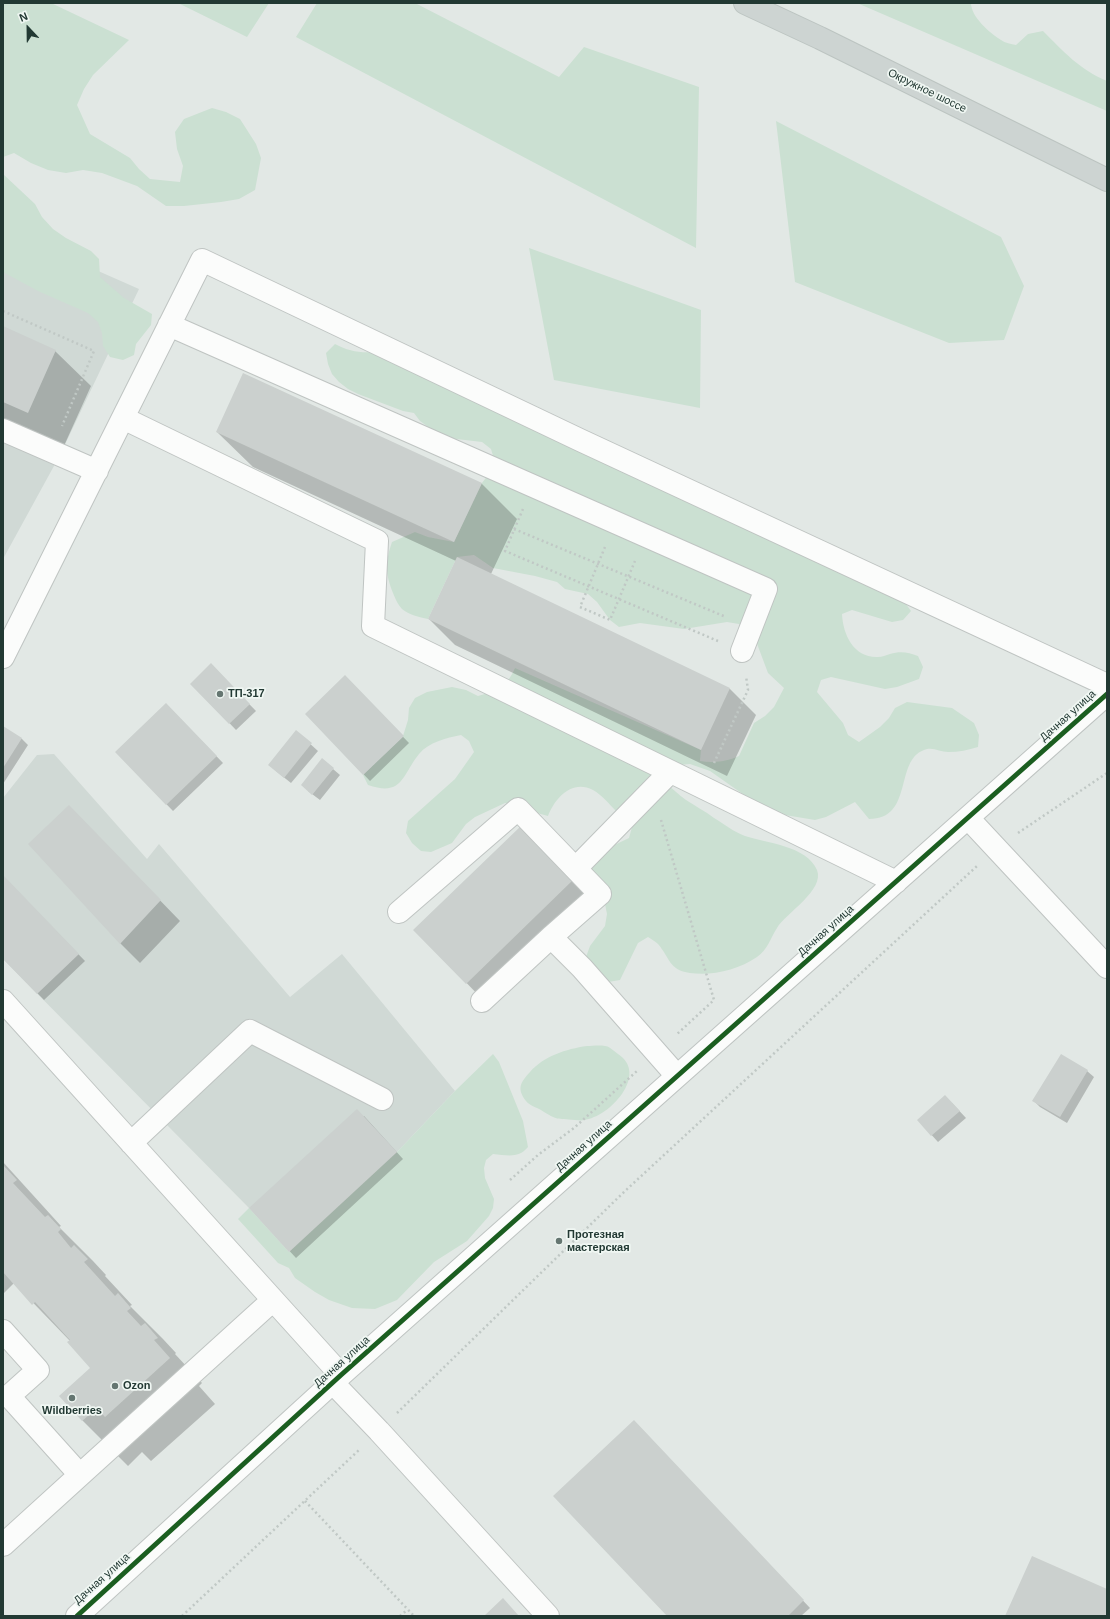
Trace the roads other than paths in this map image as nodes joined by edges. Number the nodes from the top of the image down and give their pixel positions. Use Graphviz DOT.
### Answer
graph roads {
  1 [pos="745,3"];
  2 [pos="1107,180"];
  3 [pos="169,325"];
  4 [pos="123,418"];
  5 [pos="3,430"];
  6 [pos="96,471"];
  7 [pos="742,651"];
  8 [pos="3,657"];
  9 [pos="1107,685"];
  10 [pos="1107,694"];
  11 [pos="670,772"];
  12 [pos="968,818"];
  13 [pos="576,868"];
  14 [pos="896,882"];
  15 [pos="400,912"];
  16 [pos="551,937"];
  17 [pos="1107,967"];
  18 [pos="3,1001"];
  19 [pos="482,1001"];
  20 [pos="677,1076"];
  21 [pos="382,1099"];
  22 [pos="131,1143"];
  23 [pos="273,1300"];
  24 [pos="3,1331"];
  25 [pos="337,1379"];
  26 [pos="80,1475"];
  27 [pos="3,1545"];
  28 [pos="77,1616"];
  29 [pos="548,1616"];
  1 -- 2 [label="main road, Окружное шоссе"];
  3 -- 4 [label="street"];
  3 -- 7 [label="street"];
  3 -- 9 [label="street"];
  4 -- 6 [label="street"];
  4 -- 11 [label="street"];
  5 -- 6 [label="street"];
  6 -- 8 [label="street"];
  10 -- 12 [label="street, Дачная улица"];
  11 -- 13 [label="street"];
  11 -- 14 [label="street"];
  12 -- 14 [label="street, Дачная улица"];
  12 -- 17 [label="street"];
  13 -- 15 [label="street"];
  13 -- 16 [label="street"];
  14 -- 20 [label="street, Дачная улица"];
  16 -- 19 [label="street"];
  16 -- 20 [label="street"];
  18 -- 22 [label="street"];
  20 -- 25 [label="street, Дачная улица"];
  21 -- 22 [label="street"];
  22 -- 23 [label="street"];
  23 -- 25 [label="street"];
  23 -- 26 [label="street"];
  24 -- 26 [label="street"];
  25 -- 28 [label="street, Дачная улица"];
  25 -- 29 [label="street"];
  26 -- 27 [label="street"];
}
